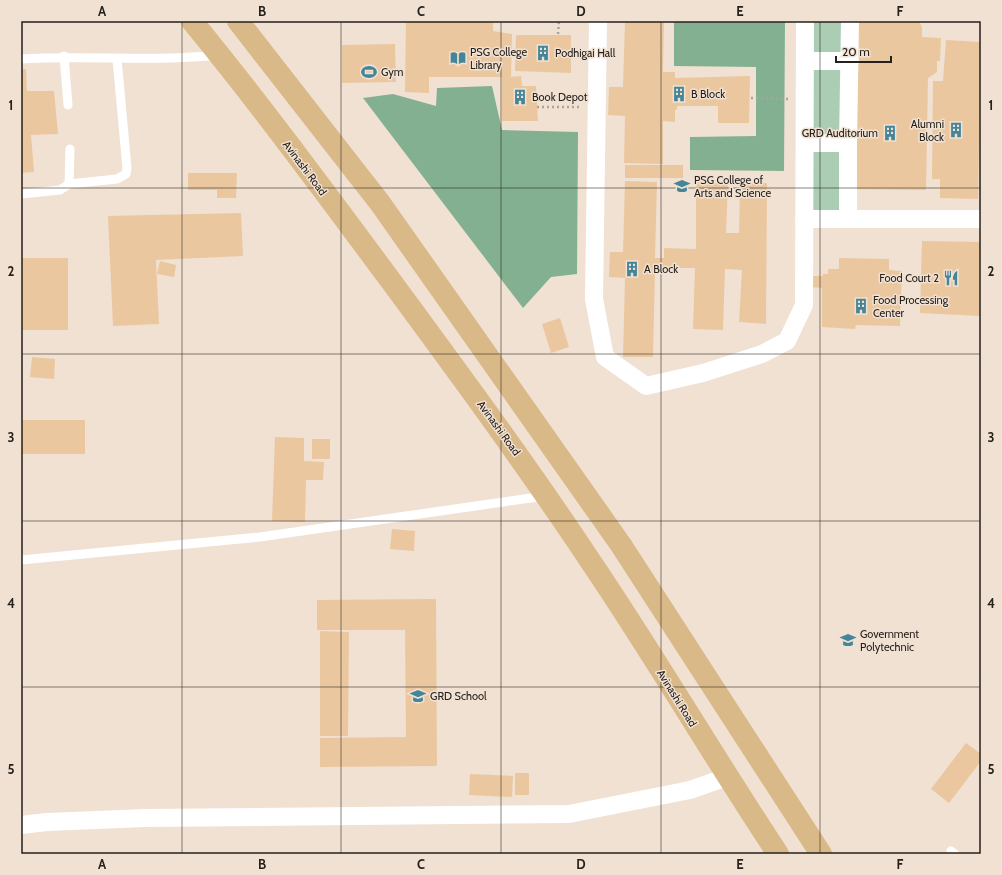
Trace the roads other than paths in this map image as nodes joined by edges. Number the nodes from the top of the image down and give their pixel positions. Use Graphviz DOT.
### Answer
graph roads {
  1 [pos="192,21"];
  2 [pos="238,21"];
  3 [pos="598,21"];
  4 [pos="805,21"];
  5 [pos="850,21"];
  6 [pos="220,55"];
  7 [pos="64,56"];
  8 [pos="21,59"];
  9 [pos="118,59"];
  10 [pos="805,61"];
  11 [pos="850,61"];
  12 [pos="68,104"];
  13 [pos="805,143"];
  14 [pos="848,143"];
  15 [pos="70,149"];
  16 [pos="69,184"];
  17 [pos="21,194"];
  18 [pos="848,218"];
  19 [pos="804,219"];
  20 [pos="981,219"];
  21 [pos="546,496"];
  22 [pos="21,560"];
  23 [pos="727,777"];
  24 [pos="21,825"];
  25 [pos="778,854"];
  26 [pos="820,854"];
  1 -- 6 [label="main road, Avinashi Road"];
  2 -- 26 [label="main road"];
  3 -- 19 [label="street"];
  4 -- 10 [label="street"];
  5 -- 11 [label="street"];
  6 -- 9 [label="lane"];
  6 -- 21 [label="main road, Avinashi Road"];
  7 -- 8 [label="lane"];
  7 -- 9 [label="lane"];
  7 -- 12 [label="lane"];
  9 -- 16 [label="lane"];
  10 -- 11 [label="street"];
  10 -- 13 [label="street"];
  11 -- 14 [label="street"];
  13 -- 14 [label="street"];
  13 -- 19 [label="street"];
  14 -- 18 [label="street"];
  15 -- 16 [label="lane"];
  16 -- 17 [label="lane"];
  18 -- 19 [label="street"];
  18 -- 20 [label="street"];
  21 -- 22 [label="lane"];
  21 -- 23 [label="main road, Avinashi Road"];
  23 -- 24 [label="street"];
  23 -- 25 [label="main road, Avinashi Road"];
}
